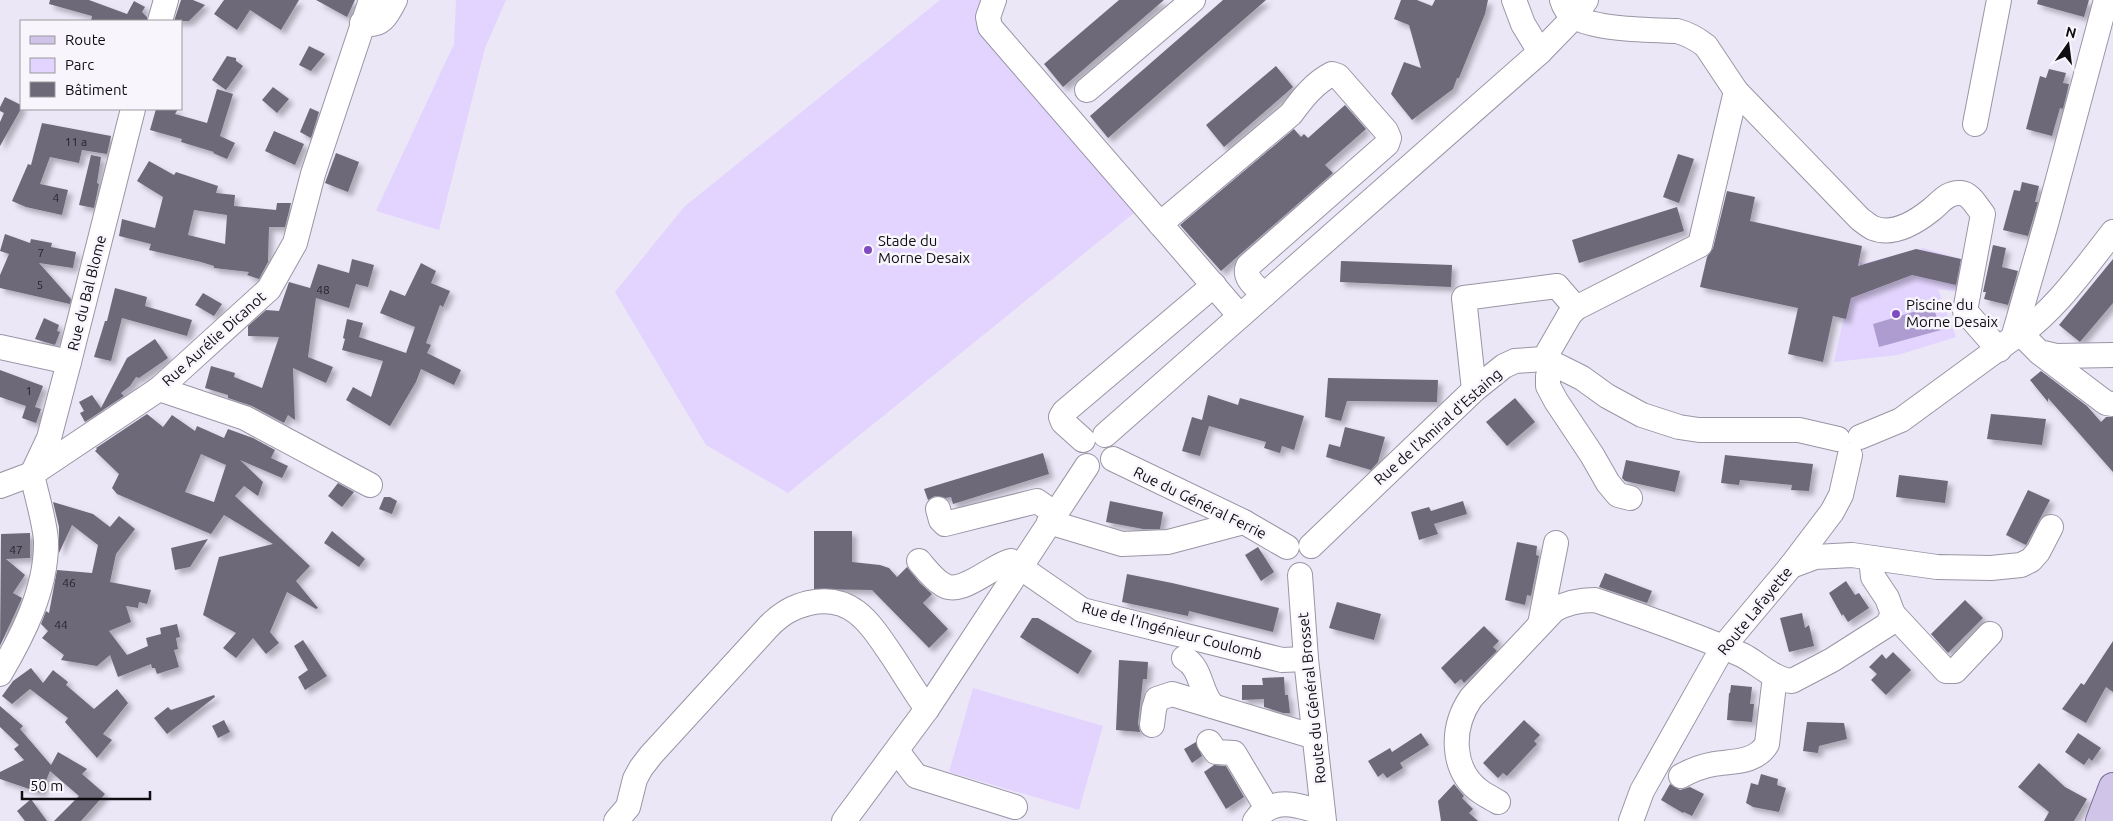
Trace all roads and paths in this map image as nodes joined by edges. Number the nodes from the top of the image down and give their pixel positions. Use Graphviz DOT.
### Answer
graph roads {
  1 [pos="166,0"];
  2 [pos="371,0"];
  3 [pos="395,0"];
  4 [pos="994,0"];
  5 [pos="1192,0"];
  6 [pos="1514,0"];
  7 [pos="2000,0"];
  8 [pos="2106,0"];
  9 [pos="1574,6"];
  10 [pos="160,20"];
  11 [pos="362,23"];
  12 [pos="1540,52"];
  13 [pos="1087,90"];
  14 [pos="1736,91"];
  15 [pos="133,110"];
  16 [pos="1975,124"];
  17 [pos="1160,224"];
  18 [pos="2113,232"];
  19 [pos="1214,285"];
  20 [pos="1264,295"];
  21 [pos="1576,308"];
  22 [pos="1240,316"];
  23 [pos="2011,341"];
  24 [pos="0,347"];
  25 [pos="2039,352"];
  26 [pos="2113,354"];
  27 [pos="69,362"];
  28 [pos="1549,362"];
  29 [pos="159,389"];
  30 [pos="1474,390"];
  31 [pos="2113,404"];
  32 [pos="1094,438"];
  33 [pos="1849,444"];
  34 [pos="1113,460"];
  35 [pos="1087,466"];
  36 [pos="32,474"];
  37 [pos="370,485"];
  38 [pos="0,486"];
  39 [pos="1630,498"];
  40 [pos="938,508"];
  41 [pos="1052,518"];
  42 [pos="1244,522"];
  43 [pos="2051,527"];
  44 [pos="1556,543"];
  45 [pos="1287,546"];
  46 [pos="1311,546"];
  47 [pos="1871,558"];
  48 [pos="919,562"];
  49 [pos="1791,566"];
  50 [pos="1020,568"];
  51 [pos="1300,575"];
  52 [pos="1892,614"];
  53 [pos="1540,624"];
  54 [pos="1990,634"];
  55 [pos="1723,647"];
  56 [pos="1184,658"];
  57 [pos="1306,659"];
  58 [pos="0,674"];
  59 [pos="1775,676"];
  60 [pos="1213,706"];
  61 [pos="926,709"];
  62 [pos="1152,725"];
  63 [pos="1315,738"];
  64 [pos="1210,742"];
  65 [pos="897,751"];
  66 [pos="1682,776"];
  67 [pos="2113,787"];
  68 [pos="1498,802"];
  69 [pos="1015,807"];
  70 [pos="1261,814"];
  71 [pos="1324,817"];
  72 [pos="616,821"];
  73 [pos="844,821"];
  74 [pos="1631,821"];
  75 [pos="2100,821"];
  1 -- 10 [label="street"];
  2 -- 11 [label="street, Rue Aurélie Dicanot"];
  3 -- 11 [label="street"];
  4 -- 17 [label="street"];
  5 -- 13 [label="street"];
  6 -- 12 [label="street"];
  7 -- 16 [label="street"];
  8 -- 23 [label="street"];
  9 -- 12 [label="street"];
  9 -- 14 [label="street"];
  11 -- 29 [label="street, Rue Aurélie Dicanot"];
  12 -- 20 [label="street"];
  14 -- 21 [label="street"];
  14 -- 23 [label="street"];
  15 -- 27 [label="street, Rue du Bal Blome"];
  17 -- 19 [label="street"];
  17 -- 20 [label="street"];
  18 -- 23 [label="street"];
  19 -- 22 [label="street"];
  19 -- 32 [label="street"];
  20 -- 22 [label="street"];
  21 -- 28 [label="street"];
  21 -- 30 [label="street"];
  22 -- 32 [label="street"];
  23 -- 25 [label="street"];
  23 -- 33 [label="street"];
  24 -- 27 [label="street"];
  25 -- 26 [label="street"];
  25 -- 31 [label="street"];
  27 -- 36 [label="street, Rue du Bal Blome"];
  28 -- 30 [label="street, Rue de l'Amiral d'Estaing"];
  28 -- 33 [label="street, Rue de l'Amiral d'Estaing"];
  28 -- 39 [label="street"];
  29 -- 36 [label="street, Rue Aurélie Dicanot"];
  29 -- 37 [label="street"];
  30 -- 46 [label="street, Rue de l'Amiral d'Estaing"];
  32 -- 34 [label="street"];
  32 -- 35 [label="street"];
  33 -- 49 [label="street, Route Lafayette"];
  34 -- 35 [label="street"];
  34 -- 42 [label="street, Rue du Général Ferrie"];
  35 -- 41 [label="street"];
  36 -- 38 [label="street, Rue Aurélie Dicanot"];
  36 -- 58 [label="street"];
  40 -- 41 [label="street"];
  41 -- 42 [label="street"];
  41 -- 50 [label="street"];
  42 -- 45 [label="street, Rue du Général Ferrie"];
  43 -- 47 [label="street"];
  44 -- 53 [label="street"];
  45 -- 46 [label="street"];
  45 -- 51 [label="street"];
  46 -- 51 [label="street"];
  47 -- 49 [label="street"];
  47 -- 52 [label="street"];
  48 -- 50 [label="street"];
  49 -- 55 [label="street, Route Lafayette"];
  50 -- 57 [label="street, Rue de l'Ingénieur Coulomb"];
  50 -- 61 [label="street"];
  51 -- 57 [label="street, Route du Général Brosset"];
  52 -- 54 [label="street"];
  52 -- 59 [label="street"];
  53 -- 55 [label="street"];
  53 -- 68 [label="street"];
  55 -- 59 [label="street"];
  55 -- 74 [label="street, Route Lafayette"];
  56 -- 60 [label="street"];
  57 -- 63 [label="street, Route du Général Brosset"];
  59 -- 66 [label="street"];
  60 -- 62 [label="street"];
  60 -- 63 [label="street"];
  61 -- 65 [label="street"];
  61 -- 72 [label="street"];
  63 -- 71 [label="street, Route du Général Brosset"];
  64 -- 70 [label="street"];
  65 -- 69 [label="street"];
  65 -- 73 [label="street"];
  67 -- 75 [label="main road"];
  70 -- 71 [label="street"];
}
